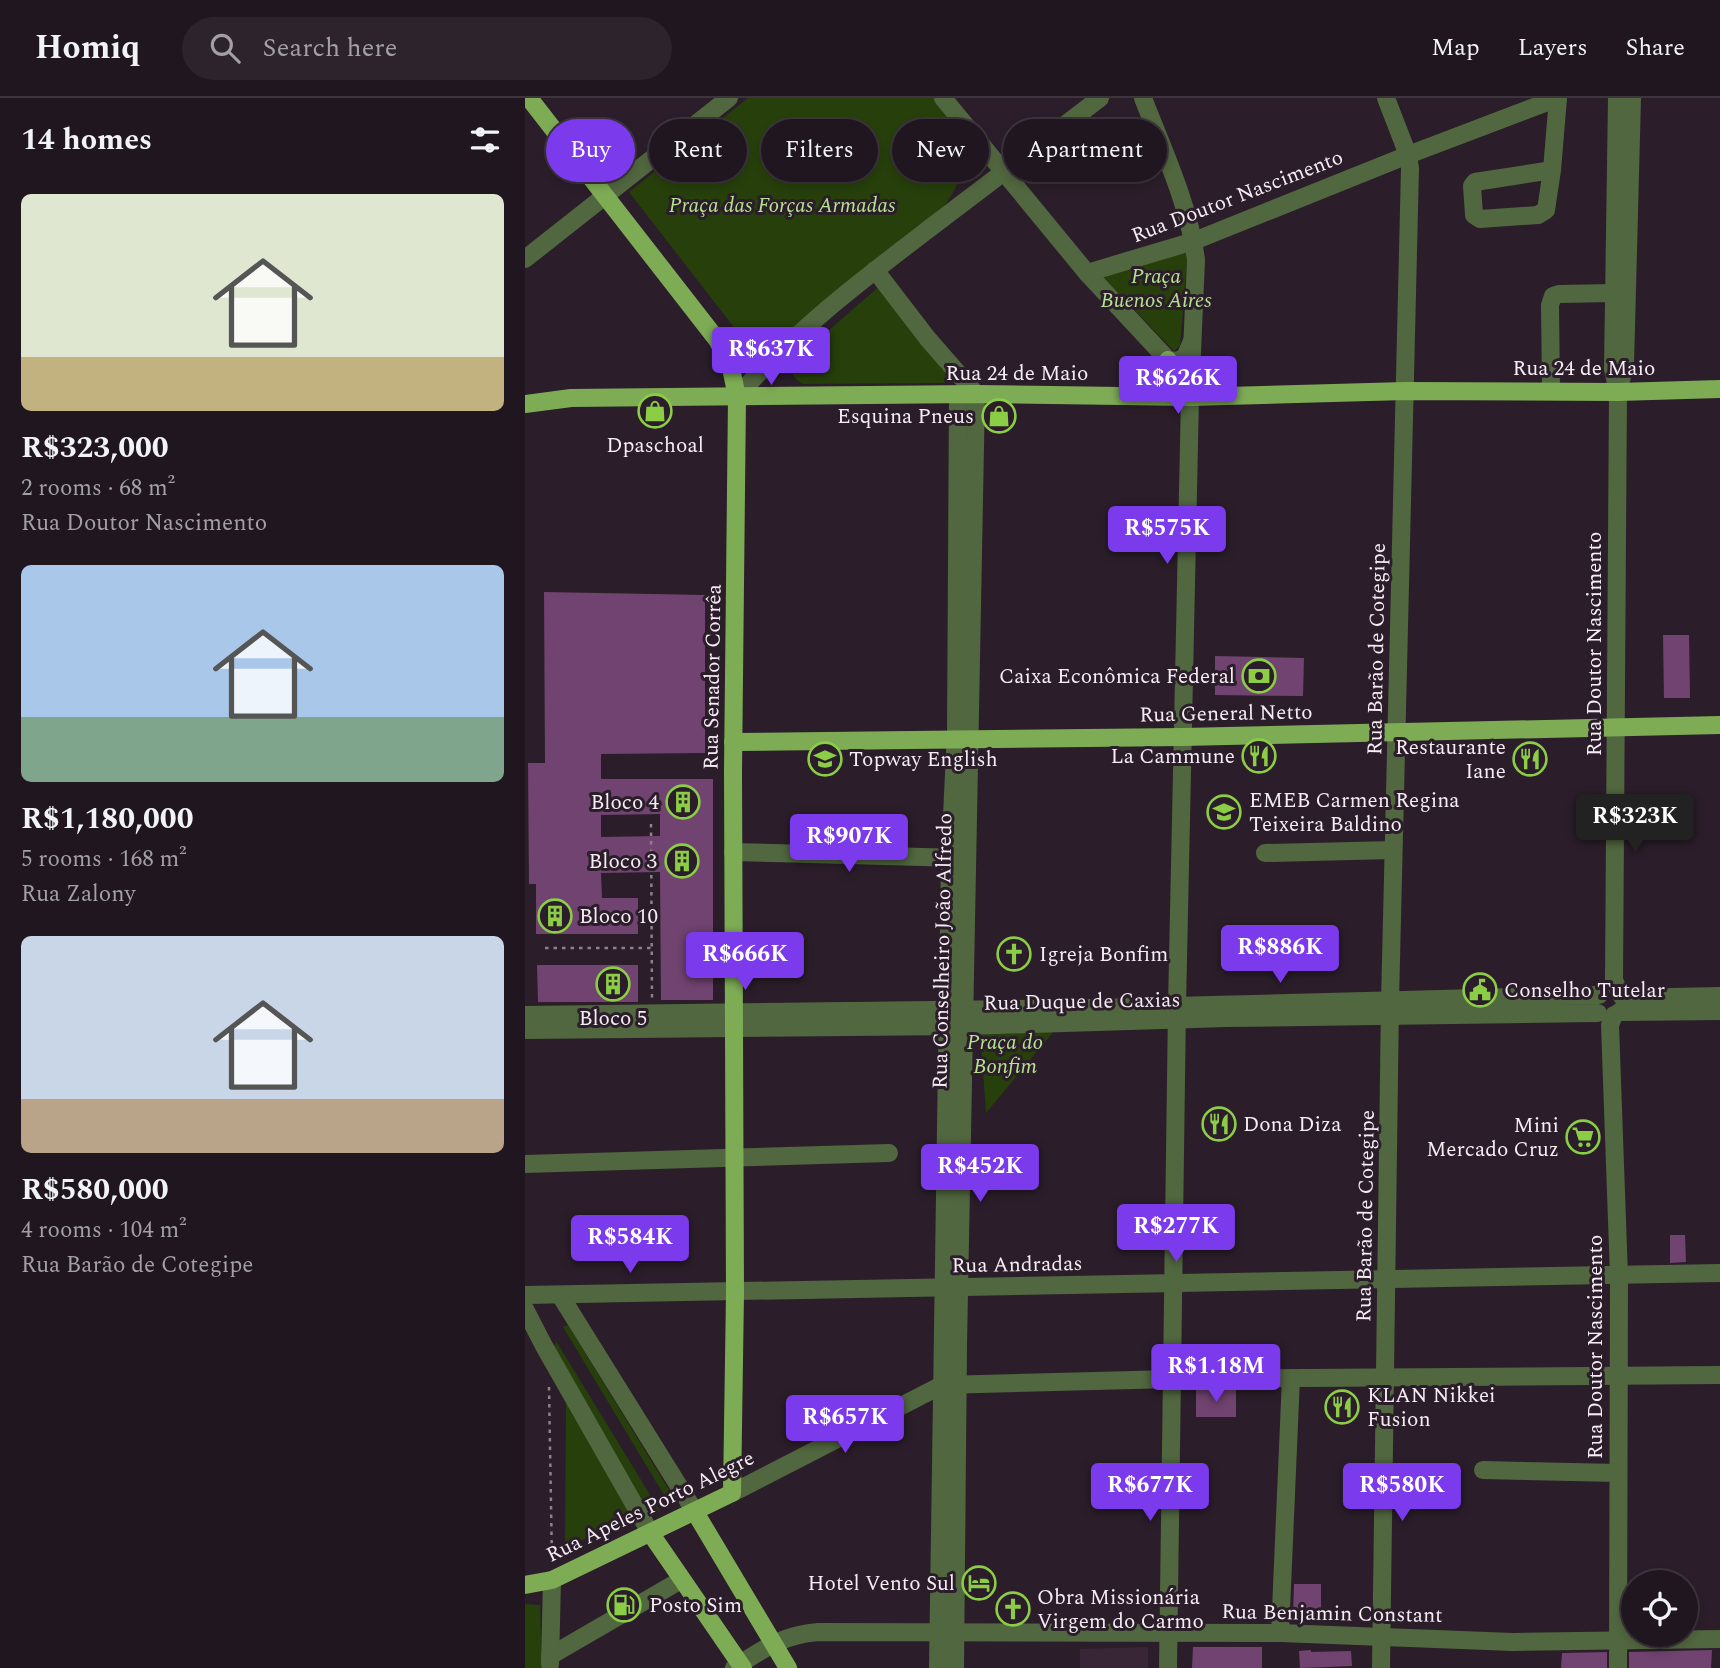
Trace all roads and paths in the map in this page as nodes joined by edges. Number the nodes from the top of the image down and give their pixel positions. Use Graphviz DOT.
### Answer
graph roads {
  1 [pos="529,98"];
  2 [pos="729,98"];
  3 [pos="943,98"];
  4 [pos="1100,98"];
  5 [pos="1143,98"];
  6 [pos="1386,98"];
  7 [pos="1558,98"];
  8 [pos="1618,98"];
  9 [pos="1632,98"];
  10 [pos="1073,119"];
  11 [pos="1408,155"];
  12 [pos="1552,170"];
  13 [pos="1003,173"];
  14 [pos="1011,182"];
  15 [pos="606,195"];
  16 [pos="1194,241"];
  17 [pos="525,259"];
  18 [pos="875,270"];
  19 [pos="1087,273"];
  20 [pos="1614,293"];
  21 [pos="1193,338"];
  22 [pos="718,341"];
  23 [pos="780,351"];
  24 [pos="1168,360"];
  25 [pos="1720,389"];
  26 [pos="1405,391"];
  27 [pos="1551,391"];
  28 [pos="1618,391"];
  29 [pos="967,395"];
  30 [pos="1150,396"];
  31 [pos="737,397"];
  32 [pos="1191,397"];
  33 [pos="525,404"];
  34 [pos="1720,725"];
  35 [pos="1617,728"];
  36 [pos="1398,732"];
  37 [pos="1183,737"];
  38 [pos="963,739"];
  39 [pos="733,742"];
  40 [pos="651,824"];
  41 [pos="1393,850"];
  42 [pos="733,852"];
  43 [pos="1265,853"];
  44 [pos="958,858"];
  45 [pos="652,947"];
  46 [pos="545,948"];
  47 [pos="1718,1003"];
  48 [pos="1611,1004"];
  49 [pos="1390,1009"];
  50 [pos="652,1014"];
  51 [pos="1177,1014"];
  52 [pos="525,1015"];
  53 [pos="956,1018"];
  54 [pos="733,1020"];
  55 [pos="525,1030"];
  56 [pos="889,1153"];
  57 [pos="734,1158"];
  58 [pos="525,1164"];
  59 [pos="1720,1273"];
  60 [pos="1619,1276"];
  61 [pos="1386,1278"];
  62 [pos="1172,1283"];
  63 [pos="952,1288"];
  64 [pos="735,1293"];
  65 [pos="525,1295"];
  66 [pos="560,1295"];
  67 [pos="525,1309"];
  68 [pos="1720,1375"];
  69 [pos="1618,1376"];
  70 [pos="1385,1377"];
  71 [pos="1291,1378"];
  72 [pos="1172,1379"];
  73 [pos="950,1384"];
  74 [pos="549,1385"];
  75 [pos="1483,1470"];
  76 [pos="1618,1473"];
  77 [pos="732,1493"];
  78 [pos="695,1512"];
  79 [pos="650,1534"];
  80 [pos="552,1580"];
  81 [pos="681,1580"];
  82 [pos="525,1585"];
  83 [pos="947,1633"];
  84 [pos="1168,1633"];
  85 [pos="1280,1633"];
  86 [pos="1381,1636"];
  87 [pos="1720,1639"];
  88 [pos="1619,1641"];
  89 [pos="772,1643"];
  90 [pos="550,1662"];
  91 [pos="739,1667"];
  92 [pos="788,1668"];
  93 [pos="938,1668"];
  94 [pos="955,1668"];
  95 [pos="1168,1668"];
  96 [pos="1381,1668"];
  97 [pos="1618,1668"];
  1 -- 15 [label="main road, Rua Senador Corrêa"];
  2 -- 15 [label="street"];
  3 -- 13 [label="street"];
  4 -- 10 [label="street"];
  5 -- 16 [label="street"];
  6 -- 11 [label="street, Rua Barão de Cotegipe"];
  7 -- 11 [label="street, Rua Doutor Nascimento"];
  7 -- 12 [label="street"];
  8 -- 20 [label="street, Rua Doutor Nascimento"];
  9 -- 28 [label="street, Rua Doutor Nascimento"];
  11 -- 16 [label="street, Rua Doutor Nascimento"];
  11 -- 26 [label="street, Rua Barão de Cotegipe"];
  12 -- 12 [label="street"];
  13 -- 18 [label="street"];
  14 -- 19 [label="street"];
  15 -- 17 [label="street"];
  15 -- 22 [label="main road, Rua Senador Corrêa"];
  16 -- 19 [label="street, Rua Doutor Nascimento"];
  16 -- 21 [label="street"];
  18 -- 23 [label="street"];
  18 -- 29 [label="street"];
  19 -- 24 [label="street"];
  20 -- 27 [label="street"];
  20 -- 28 [label="street, Rua Doutor Nascimento"];
  21 -- 24 [label="street"];
  21 -- 32 [label="street"];
  22 -- 23 [label="street"];
  22 -- 31 [label="main road, Rua Senador Corrêa"];
  23 -- 31 [label="street"];
  24 -- 30 [label="main road"];
  25 -- 28 [label="main road, Rua 24 de Maio"];
  26 -- 27 [label="main road, Rua 24 de Maio"];
  26 -- 32 [label="main road, Rua 24 de Maio"];
  26 -- 36 [label="street, Rua Barão de Cotegipe"];
  27 -- 28 [label="main road, Rua 24 de Maio"];
  28 -- 35 [label="street, Rua Doutor Nascimento"];
  29 -- 30 [label="main road, Rua 24 de Maio"];
  29 -- 31 [label="main road, Rua 24 de Maio"];
  29 -- 38 [label="street, Rua Conselheiro João Alfredo"];
  30 -- 32 [label="main road, Rua 24 de Maio"];
  31 -- 33 [label="main road, Rua 24 de Maio"];
  31 -- 39 [label="main road, Rua Senador Corrêa"];
  32 -- 37 [label="street"];
  34 -- 35 [label="main road, Rua General Netto"];
  35 -- 36 [label="main road, Rua General Netto"];
  35 -- 48 [label="street, Rua Doutor Nascimento"];
  36 -- 37 [label="main road, Rua General Netto"];
  36 -- 41 [label="street, Rua Barão de Cotegipe"];
  37 -- 38 [label="main road, Rua General Netto"];
  37 -- 51 [label="street"];
  38 -- 39 [label="main road, Rua General Netto"];
  38 -- 44 [label="street, Rua Conselheiro João Alfredo"];
  39 -- 42 [label="main road, Rua Senador Corrêa"];
  40 -- 45 [label="path"];
  41 -- 43 [label="street"];
  41 -- 49 [label="street, Rua Barão de Cotegipe"];
  42 -- 44 [label="street"];
  42 -- 54 [label="main road, Rua Senador Corrêa"];
  44 -- 53 [label="street, Rua Conselheiro João Alfredo"];
  45 -- 46 [label="path"];
  45 -- 50 [label="path"];
  47 -- 48 [label="street, Rua Duque de Caxias"];
  48 -- 49 [label="street, Rua Duque de Caxias"];
  48 -- 60 [label="street, Rua Doutor Nascimento"];
  49 -- 51 [label="street, Rua Duque de Caxias"];
  49 -- 61 [label="street, Rua Barão de Cotegipe"];
  50 -- 52 [label="street, Rua Duque de Caxias"];
  50 -- 54 [label="street, Rua Duque de Caxias"];
  51 -- 53 [label="street, Rua Duque de Caxias"];
  51 -- 62 [label="street"];
  53 -- 54 [label="street, Rua Duque de Caxias"];
  53 -- 63 [label="street, Rua Conselheiro João Alfredo"];
  54 -- 55 [label="street, Rua Duque de Caxias"];
  54 -- 57 [label="main road, Rua Senador Corrêa"];
  56 -- 57 [label="street"];
  57 -- 58 [label="street"];
  57 -- 64 [label="main road, Rua Senador Corrêa"];
  59 -- 60 [label="street, Rua Andradas"];
  60 -- 61 [label="street, Rua Andradas"];
  60 -- 69 [label="street, Rua Doutor Nascimento"];
  61 -- 62 [label="street, Rua Andradas"];
  61 -- 70 [label="street, Rua Barão de Cotegipe"];
  62 -- 63 [label="street, Rua Andradas"];
  62 -- 72 [label="street"];
  63 -- 64 [label="street, Rua Andradas"];
  63 -- 73 [label="street, Rua Conselheiro João Alfredo"];
  64 -- 66 [label="street, Rua Andradas"];
  64 -- 77 [label="main road, Rua Senador Corrêa"];
  65 -- 66 [label="street, Rua Andradas"];
  66 -- 78 [label="street"];
  67 -- 79 [label="street"];
  68 -- 69 [label="street"];
  69 -- 70 [label="street"];
  69 -- 76 [label="street, Rua Doutor Nascimento"];
  70 -- 71 [label="street"];
  70 -- 86 [label="street, Rua Barão de Cotegipe"];
  71 -- 72 [label="street"];
  71 -- 85 [label="street"];
  72 -- 73 [label="street"];
  72 -- 84 [label="street"];
  73 -- 77 [label="street, Rua Apeles Porto Alegre"];
  73 -- 83 [label="street, Rua Conselheiro João Alfredo"];
  74 -- 80 [label="path"];
  75 -- 76 [label="street"];
  76 -- 88 [label="street, Rua Doutor Nascimento"];
  77 -- 78 [label="main road, Rua Apeles Porto Alegre"];
  78 -- 79 [label="main road, Rua Apeles Porto Alegre"];
  78 -- 89 [label="main road"];
  79 -- 80 [label="main road, Rua Apeles Porto Alegre"];
  79 -- 81 [label="main road"];
  80 -- 82 [label="main road, Rua Apeles Porto Alegre"];
  80 -- 90 [label="street"];
  81 -- 90 [label="street"];
  81 -- 91 [label="main road"];
  83 -- 84 [label="street, Rua Benjamin Constant"];
  83 -- 89 [label="street, Rua Benjamin Constant"];
  83 -- 93 [label="street, Rua Conselheiro João Alfredo"];
  83 -- 94 [label="street, Rua Conselheiro João Alfredo"];
  84 -- 85 [label="street, Rua Benjamin Constant"];
  84 -- 95 [label="street"];
  85 -- 86 [label="street, Rua Benjamin Constant"];
  86 -- 88 [label="street, Rua Benjamin Constant"];
  86 -- 96 [label="street, Rua Barão de Cotegipe"];
  87 -- 88 [label="street, Rua Benjamin Constant"];
  88 -- 97 [label="street, Rua Doutor Nascimento"];
  89 -- 91 [label="street, Rua Benjamin Constant"];
  89 -- 92 [label="main road"];
}
